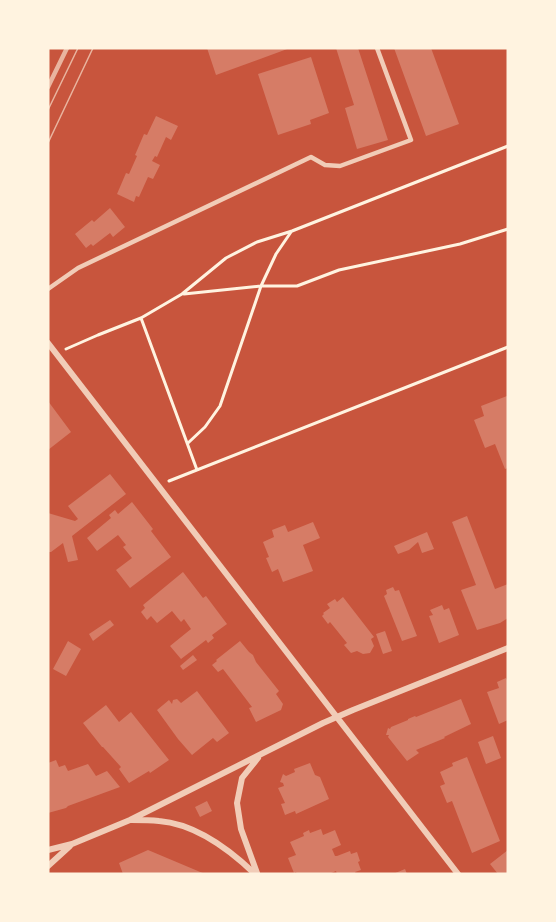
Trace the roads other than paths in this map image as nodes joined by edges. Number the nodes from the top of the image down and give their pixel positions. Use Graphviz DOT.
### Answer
graph roads {
  1 [pos="377,48"];
  2 [pos="48,289"];
  3 [pos="48,343"];
  4 [pos="508,648"];
  5 [pos="337,717"];
  6 [pos="261,754"];
  7 [pos="130,820"];
  8 [pos="72,844"];
  9 [pos="48,850"];
  10 [pos="48,866"];
  11 [pos="256,874"];
  12 [pos="458,874"];
  1 -- 2 [label="lane"];
  3 -- 5 [label="street"];
  4 -- 5 [label="street"];
  5 -- 6 [label="street"];
  5 -- 12 [label="street"];
  6 -- 7 [label="street"];
  6 -- 11 [label="street"];
  7 -- 8 [label="street"];
  7 -- 11 [label="street"];
  8 -- 9 [label="street"];
  8 -- 10 [label="street"];
}
